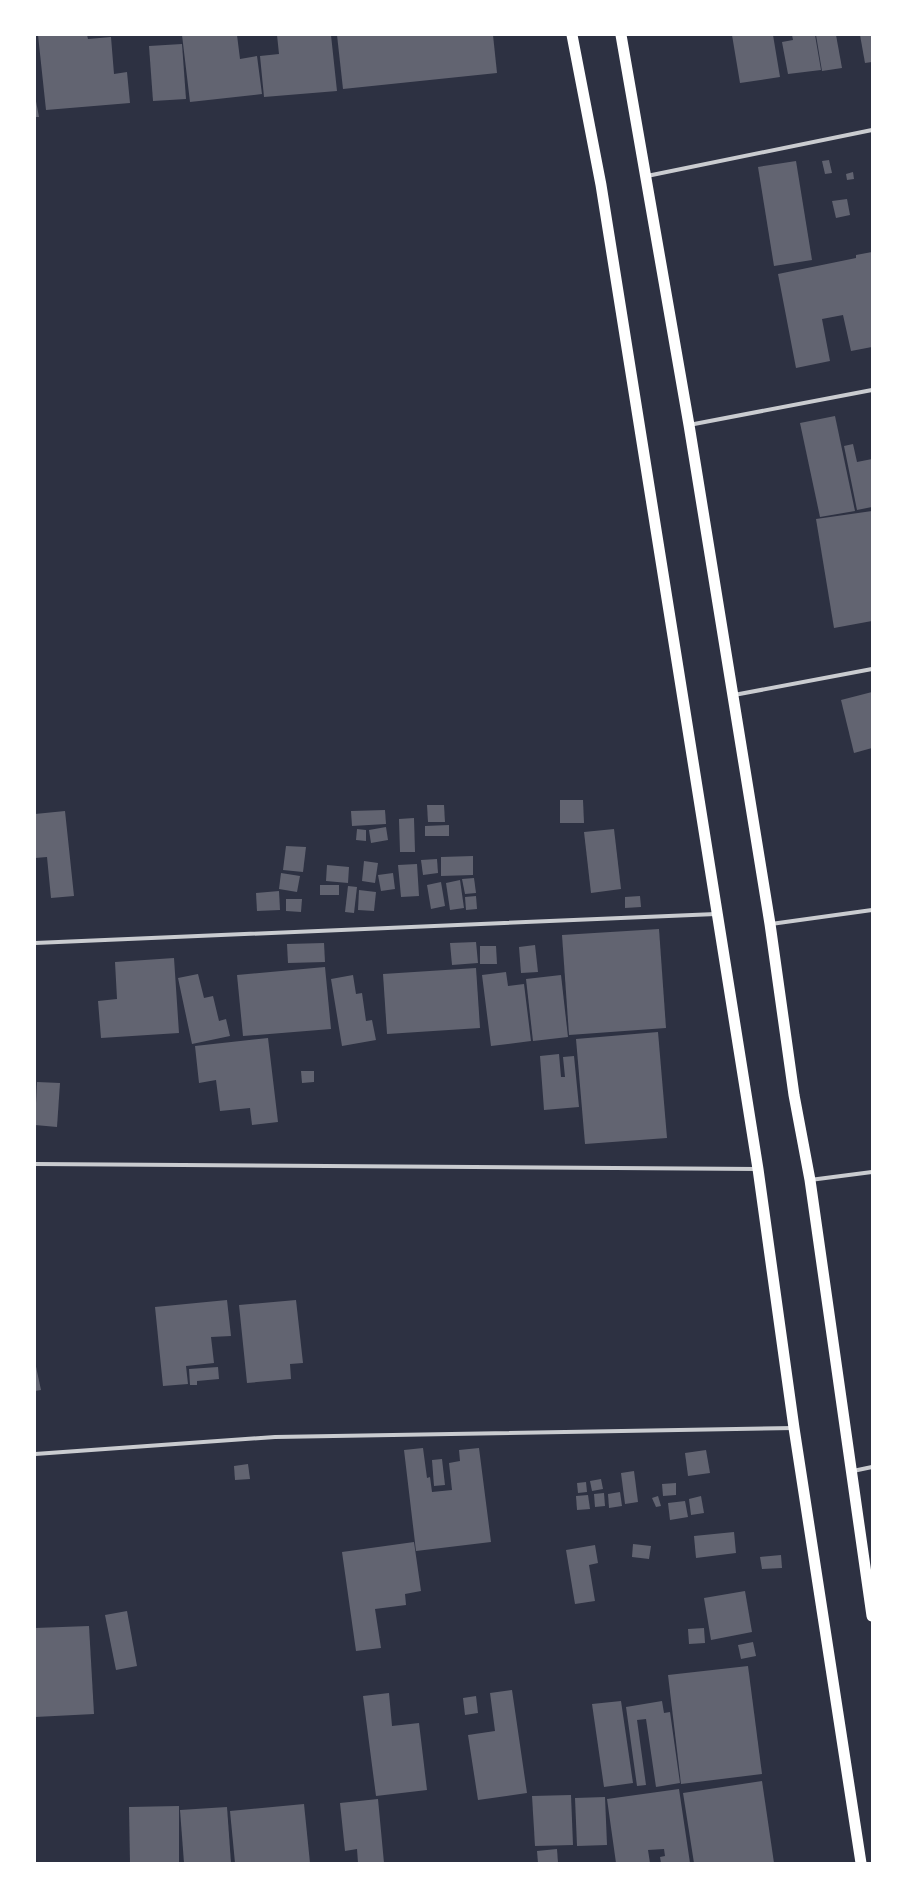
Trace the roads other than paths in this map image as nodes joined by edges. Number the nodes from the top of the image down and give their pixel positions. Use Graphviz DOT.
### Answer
graph roads {
  1 [pos="572,35"];
  2 [pos="621,35"];
  3 [pos="872,130"];
  4 [pos="645,176"];
  5 [pos="872,390"];
  6 [pos="689,425"];
  7 [pos="872,669"];
  8 [pos="733,695"];
  9 [pos="872,910"];
  10 [pos="718,914"];
  11 [pos="770,924"];
  12 [pos="35,943"];
  13 [pos="35,1164"];
  14 [pos="758,1169"];
  15 [pos="872,1172"];
  16 [pos="810,1180"];
  17 [pos="794,1428"];
  18 [pos="35,1454"];
  19 [pos="872,1467"];
  20 [pos="850,1471"];
  21 [pos="872,1616"];
  22 [pos="861,1863"];
  1 -- 10 [label="highway"];
  2 -- 4 [label="highway"];
  3 -- 4 [label="street"];
  4 -- 6 [label="highway"];
  5 -- 6 [label="street"];
  6 -- 8 [label="highway"];
  7 -- 8 [label="street"];
  8 -- 11 [label="highway"];
  9 -- 11 [label="street"];
  10 -- 12 [label="street"];
  10 -- 14 [label="highway"];
  11 -- 16 [label="highway"];
  13 -- 14 [label="street"];
  14 -- 17 [label="highway"];
  15 -- 16 [label="street"];
  16 -- 20 [label="highway"];
  17 -- 18 [label="street"];
  17 -- 22 [label="highway"];
  19 -- 20 [label="street"];
  20 -- 21 [label="highway"];
}
